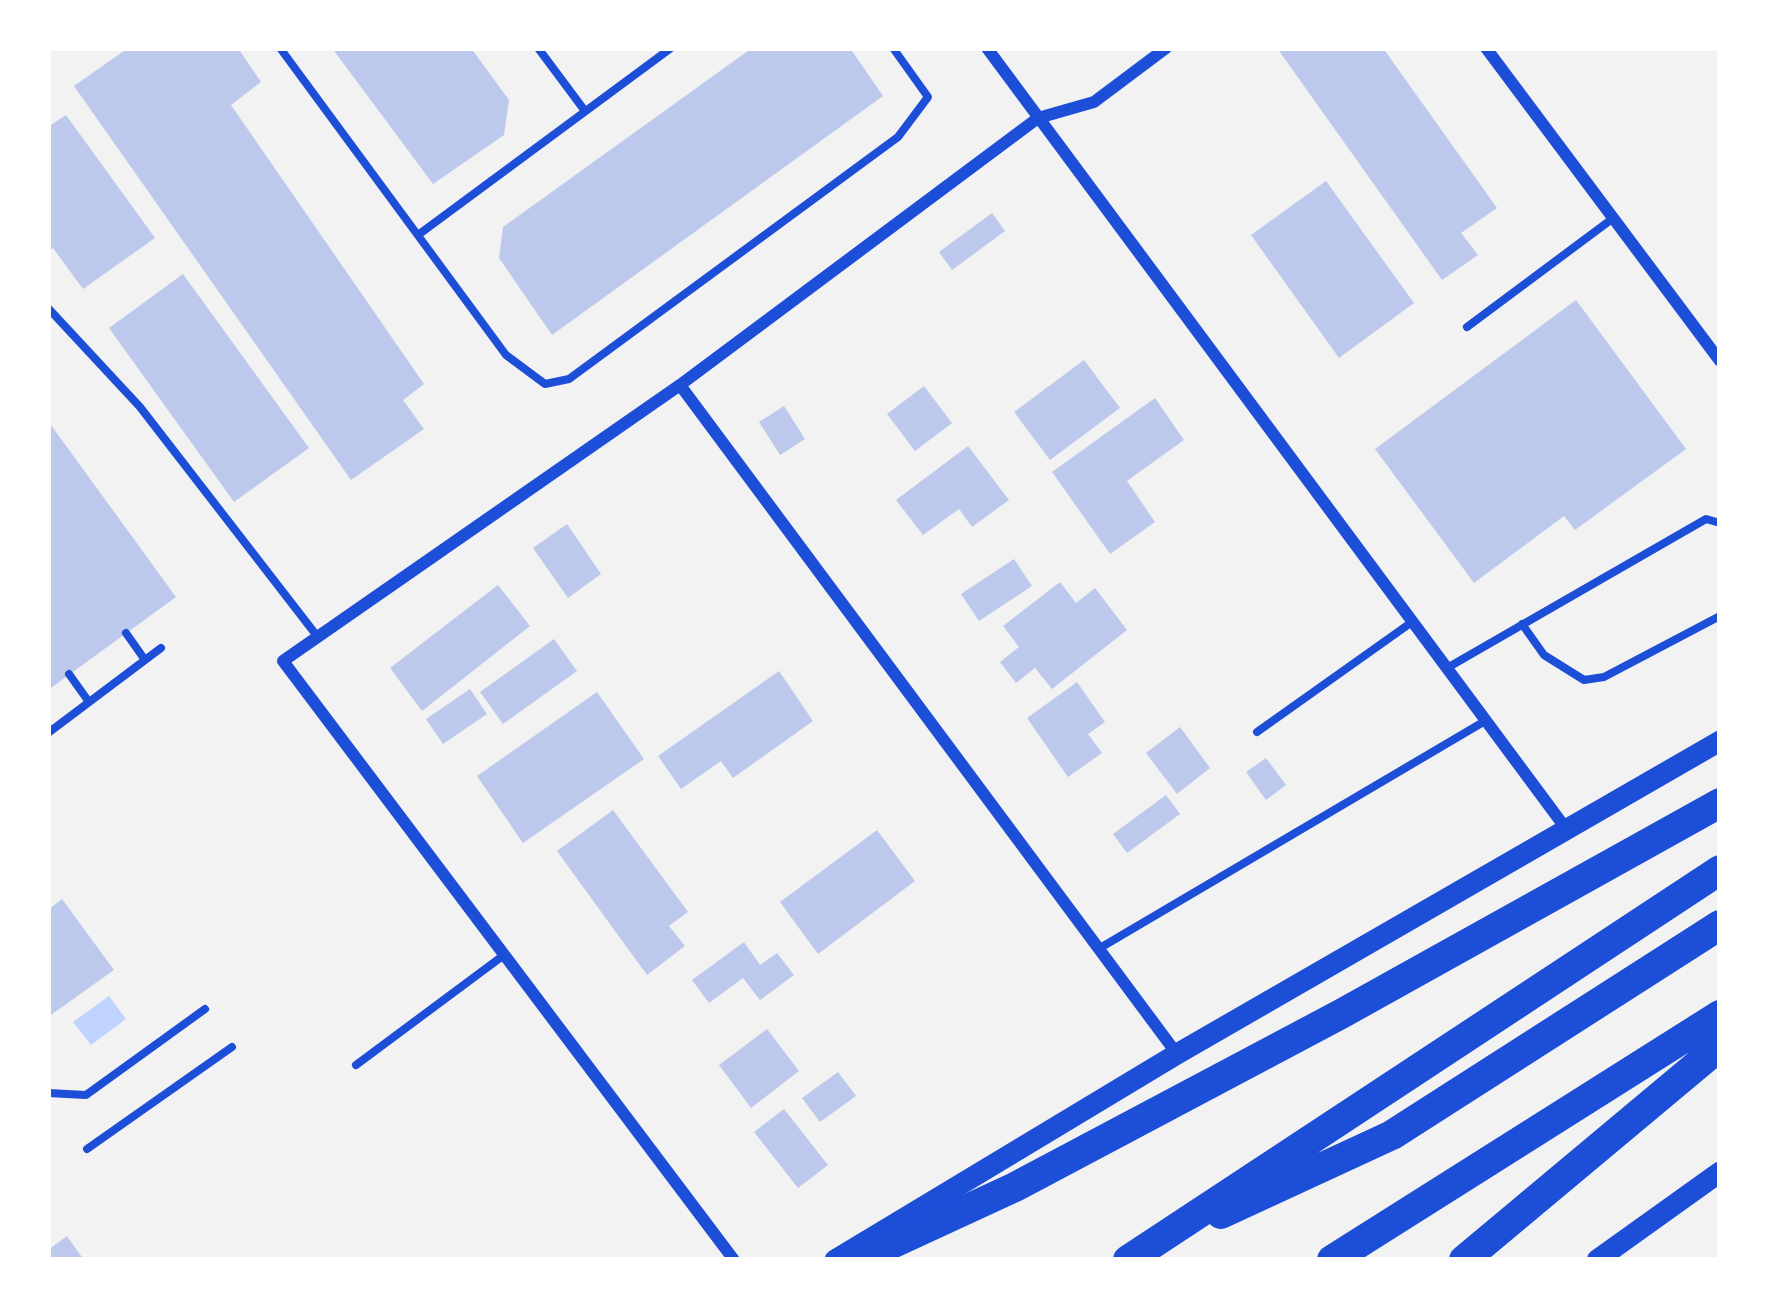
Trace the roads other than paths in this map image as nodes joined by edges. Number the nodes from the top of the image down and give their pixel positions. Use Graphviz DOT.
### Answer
graph roads {
  1 [pos="280,48"];
  2 [pos="538,48"];
  3 [pos="671,48"];
  4 [pos="893,48"];
  5 [pos="987,48"];
  6 [pos="1166,48"];
  7 [pos="1486,48"];
  8 [pos="658,52"];
  9 [pos="585,111"];
  10 [pos="1038,118"];
  11 [pos="1613,218"];
  12 [pos="418,235"];
  13 [pos="48,308"];
  14 [pos="1467,327"];
  15 [pos="1720,361"];
  16 [pos="680,385"];
  17 [pos="1720,523"];
  18 [pos="1720,616"];
  19 [pos="1412,622"];
  20 [pos="1522,624"];
  21 [pos="126,633"];
  22 [pos="318,637"];
  23 [pos="161,648"];
  24 [pos="145,660"];
  25 [pos="1447,668"];
  26 [pos="69,674"];
  27 [pos="89,702"];
  28 [pos="1486,721"];
  29 [pos="1257,732"];
  30 [pos="48,733"];
  31 [pos="1720,742"];
  32 [pos="1720,803"];
  33 [pos="1568,831"];
  34 [pos="1720,870"];
  35 [pos="1720,925"];
  36 [pos="1099,949"];
  37 [pos="504,955"];
  38 [pos="205,1009"];
  39 [pos="1720,1015"];
  40 [pos="1720,1046"];
  41 [pos="232,1047"];
  42 [pos="1177,1054"];
  43 [pos="356,1065"];
  44 [pos="48,1093"];
  45 [pos="87,1149"];
  46 [pos="1720,1172"];
  47 [pos="1165,1236"];
  48 [pos="734,1260"];
  49 [pos="836,1260"];
  50 [pos="857,1260"];
  51 [pos="1128,1260"];
  52 [pos="1332,1260"];
  53 [pos="1464,1260"];
  54 [pos="1597,1260"];
  1 -- 12 [label="lane"];
  2 -- 9 [label="lane"];
  3 -- 8 [label="lane"];
  4 -- 12 [label="lane"];
  5 -- 10 [label="street"];
  6 -- 10 [label="street"];
  7 -- 11 [label="street"];
  8 -- 9 [label="lane"];
  9 -- 12 [label="lane"];
  10 -- 16 [label="street"];
  10 -- 19 [label="street"];
  11 -- 14 [label="lane"];
  11 -- 15 [label="street"];
  13 -- 22 [label="lane"];
  16 -- 22 [label="street"];
  16 -- 36 [label="street"];
  17 -- 20 [label="lane"];
  18 -- 20 [label="lane"];
  19 -- 25 [label="street"];
  19 -- 29 [label="lane"];
  20 -- 25 [label="lane"];
  21 -- 24 [label="lane"];
  22 -- 37 [label="street"];
  23 -- 24 [label="lane"];
  24 -- 27 [label="lane"];
  25 -- 28 [label="street"];
  26 -- 27 [label="lane"];
  27 -- 30 [label="lane"];
  28 -- 33 [label="street"];
  28 -- 36 [label="lane"];
  31 -- 33 [label="main road"];
  32 -- 50 [label="highway"];
  33 -- 42 [label="main road"];
  34 -- 47 [label="highway"];
  35 -- 47 [label="highway"];
  36 -- 42 [label="street"];
  37 -- 43 [label="lane"];
  37 -- 48 [label="street"];
  38 -- 44 [label="lane"];
  39 -- 52 [label="highway"];
  40 -- 53 [label="highway"];
  41 -- 45 [label="lane"];
  42 -- 49 [label="main road"];
  46 -- 54 [label="main road"];
  47 -- 51 [label="highway"];
}
